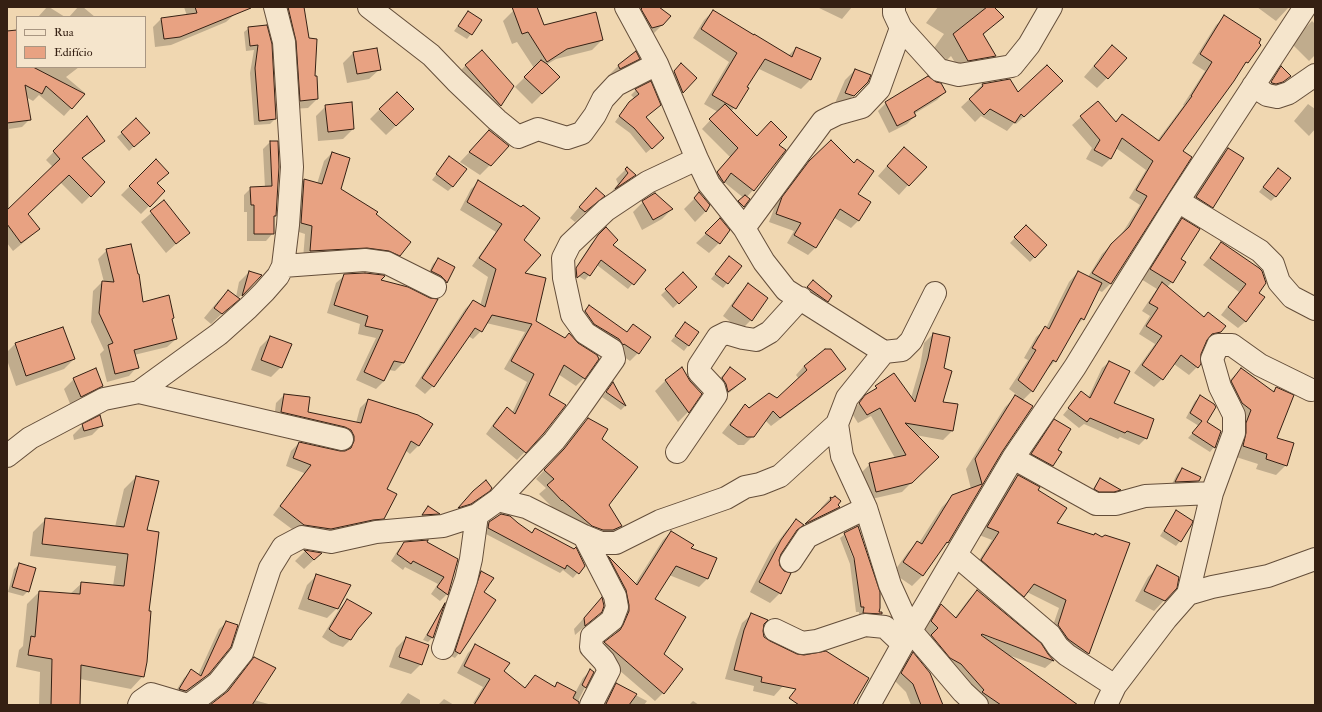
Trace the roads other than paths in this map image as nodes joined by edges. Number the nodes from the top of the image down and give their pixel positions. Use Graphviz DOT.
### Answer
graph roads {
  1 [pos="275,7"];
  2 [pos="369,7"];
  3 [pos="626,7"];
  4 [pos="894,7"];
  5 [pos="1051,7"];
  6 [pos="1305,7"];
  7 [pos="901,28"];
  8 [pos="657,64"];
  9 [pos="1315,75"];
  10 [pos="1253,86"];
  11 [pos="697,159"];
  12 [pos="1178,201"];
  13 [pos="744,228"];
  14 [pos="283,266"];
  15 [pos="435,287"];
  16 [pos="935,293"];
  17 [pos="801,298"];
  18 [pos="1315,309"];
  19 [pos="884,352"];
  20 [pos="1311,390"];
  21 [pos="139,392"];
  22 [pos="837,424"];
  23 [pos="342,439"];
  24 [pos="677,452"];
  25 [pos="7,456"];
  26 [pos="1013,458"];
  27 [pos="1212,493"];
  28 [pos="498,500"];
  29 [pos="866,508"];
  30 [pos="477,515"];
  31 [pos="584,536"];
  32 [pos="956,555"];
  33 [pos="1315,559"];
  34 [pos="791,561"];
  35 [pos="1188,594"];
  36 [pos="775,630"];
  37 [pos="907,637"];
  38 [pos="443,648"];
  39 [pos="1110,695"];
  40 [pos="139,705"];
  41 [pos="189,705"];
  42 [pos="591,705"];
  43 [pos="869,705"];
  44 [pos="977,705"];
  1 -- 14 [label="street"];
  2 -- 8 [label="street"];
  3 -- 8 [label="street"];
  4 -- 7 [label="street"];
  5 -- 7 [label="street"];
  6 -- 10 [label="street"];
  7 -- 13 [label="street"];
  8 -- 11 [label="street"];
  9 -- 10 [label="street"];
  10 -- 12 [label="street"];
  11 -- 13 [label="street"];
  11 -- 28 [label="street"];
  12 -- 18 [label="street"];
  12 -- 26 [label="street"];
  13 -- 17 [label="street"];
  14 -- 15 [label="street"];
  14 -- 21 [label="street"];
  16 -- 19 [label="street"];
  17 -- 19 [label="street"];
  17 -- 24 [label="street"];
  19 -- 22 [label="street"];
  20 -- 27 [label="street"];
  21 -- 23 [label="street"];
  21 -- 25 [label="street"];
  22 -- 29 [label="street"];
  22 -- 31 [label="street"];
  26 -- 27 [label="street"];
  26 -- 32 [label="street"];
  27 -- 35 [label="street"];
  28 -- 30 [label="street"];
  28 -- 31 [label="street"];
  29 -- 34 [label="street"];
  29 -- 37 [label="street"];
  30 -- 38 [label="street"];
  30 -- 41 [label="street"];
  31 -- 42 [label="street"];
  32 -- 37 [label="street"];
  32 -- 39 [label="street"];
  33 -- 35 [label="street"];
  35 -- 39 [label="street"];
  36 -- 37 [label="street"];
  37 -- 43 [label="street"];
  37 -- 44 [label="street"];
  40 -- 41 [label="street"];
}
